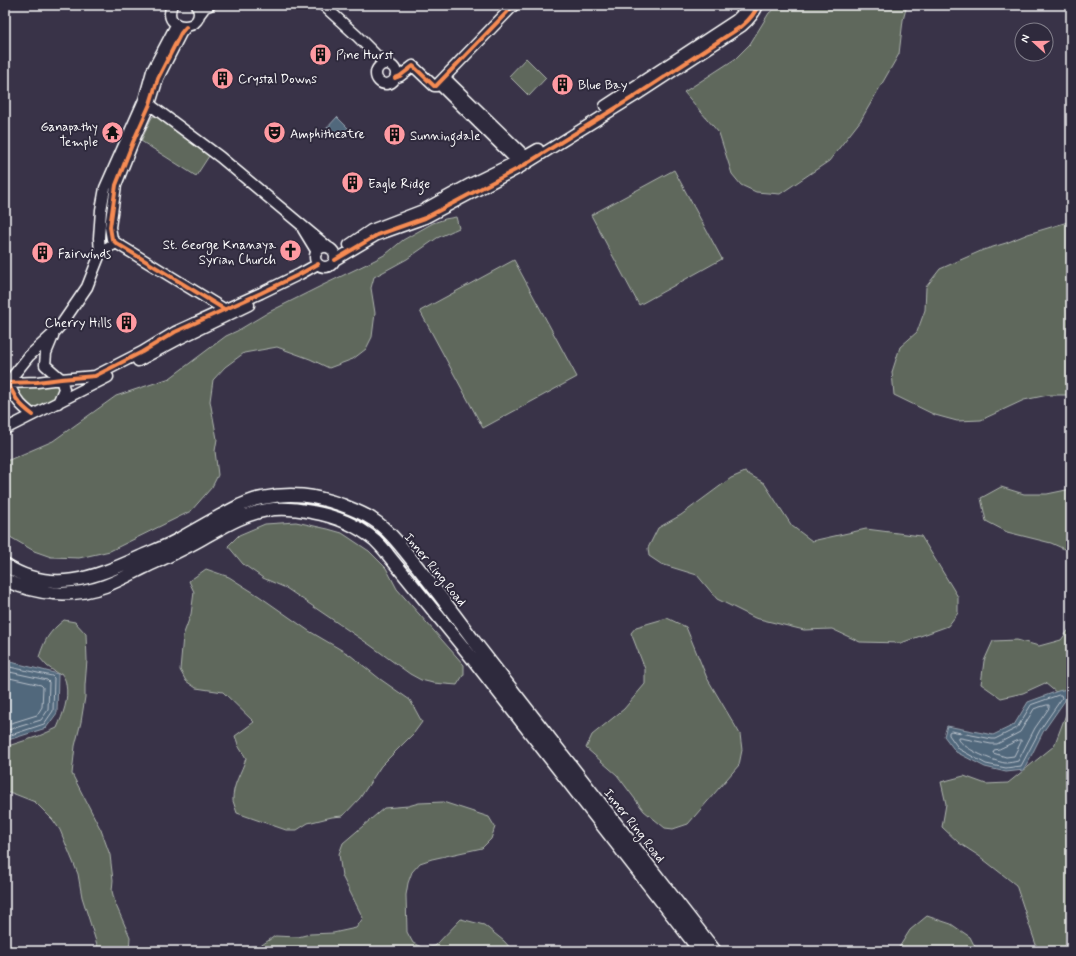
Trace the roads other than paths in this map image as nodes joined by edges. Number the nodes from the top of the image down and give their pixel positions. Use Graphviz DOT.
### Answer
graph roads {
  1 [pos="171,5"];
  2 [pos="210,5"];
  3 [pos="323,5"];
  4 [pos="514,5"];
  5 [pos="748,5"];
  6 [pos="758,5"];
  7 [pos="198,10"];
  8 [pos="181,25"];
  9 [pos="385,64"];
  10 [pos="395,78"];
  11 [pos="442,81"];
  12 [pos="147,102"];
  13 [pos="523,161"];
  14 [pos="299,223"];
  15 [pos="116,243"];
  16 [pos="317,252"];
  17 [pos="333,253"];
  18 [pos="100,254"];
  19 [pos="321,266"];
  20 [pos="224,309"];
  21 [pos="53,334"];
  22 [pos="61,379"];
  23 [pos="6,385"];
  24 [pos="58,403"];
  25 [pos="33,415"];
  26 [pos="5,429"];
  27 [pos="5,565"];
  28 [pos="5,580"];
  29 [pos="477,654"];
  30 [pos="700,951"];
  31 [pos="715,951"];
  1 -- 8 [label="street"];
  2 -- 7 [label="street"];
  3 -- 9 [label="street"];
  4 -- 11 [label="street"];
  5 -- 13 [label="street"];
  6 -- 13 [label="street"];
  7 -- 8 [label="street"];
  8 -- 12 [label="street"];
  9 -- 10 [label="street"];
  9 -- 10 [label="street"];
  10 -- 11 [label="street"];
  11 -- 13 [label="street"];
  12 -- 14 [label="street"];
  12 -- 15 [label="street"];
  12 -- 18 [label="street"];
  13 -- 17 [label="street"];
  14 -- 16 [label="street"];
  14 -- 17 [label="street"];
  15 -- 18 [label="street"];
  15 -- 20 [label="street"];
  16 -- 17 [label="street"];
  16 -- 19 [label="street"];
  17 -- 19 [label="street"];
  18 -- 21 [label="street"];
  19 -- 20 [label="street"];
  19 -- 24 [label="street"];
  20 -- 22 [label="street"];
  21 -- 22 [label="street"];
  21 -- 23 [label="street"];
  22 -- 23 [label="street"];
  22 -- 24 [label="street"];
  23 -- 25 [label="street"];
  24 -- 25 [label="street"];
  25 -- 26 [label="street"];
  27 -- 29 [label="main road, Inner Ring Road"];
  28 -- 29 [label="main road, Inner Ring Road"];
  29 -- 30 [label="main road, Inner Ring Road"];
  29 -- 31 [label="main road, Inner Ring Road"];
}
